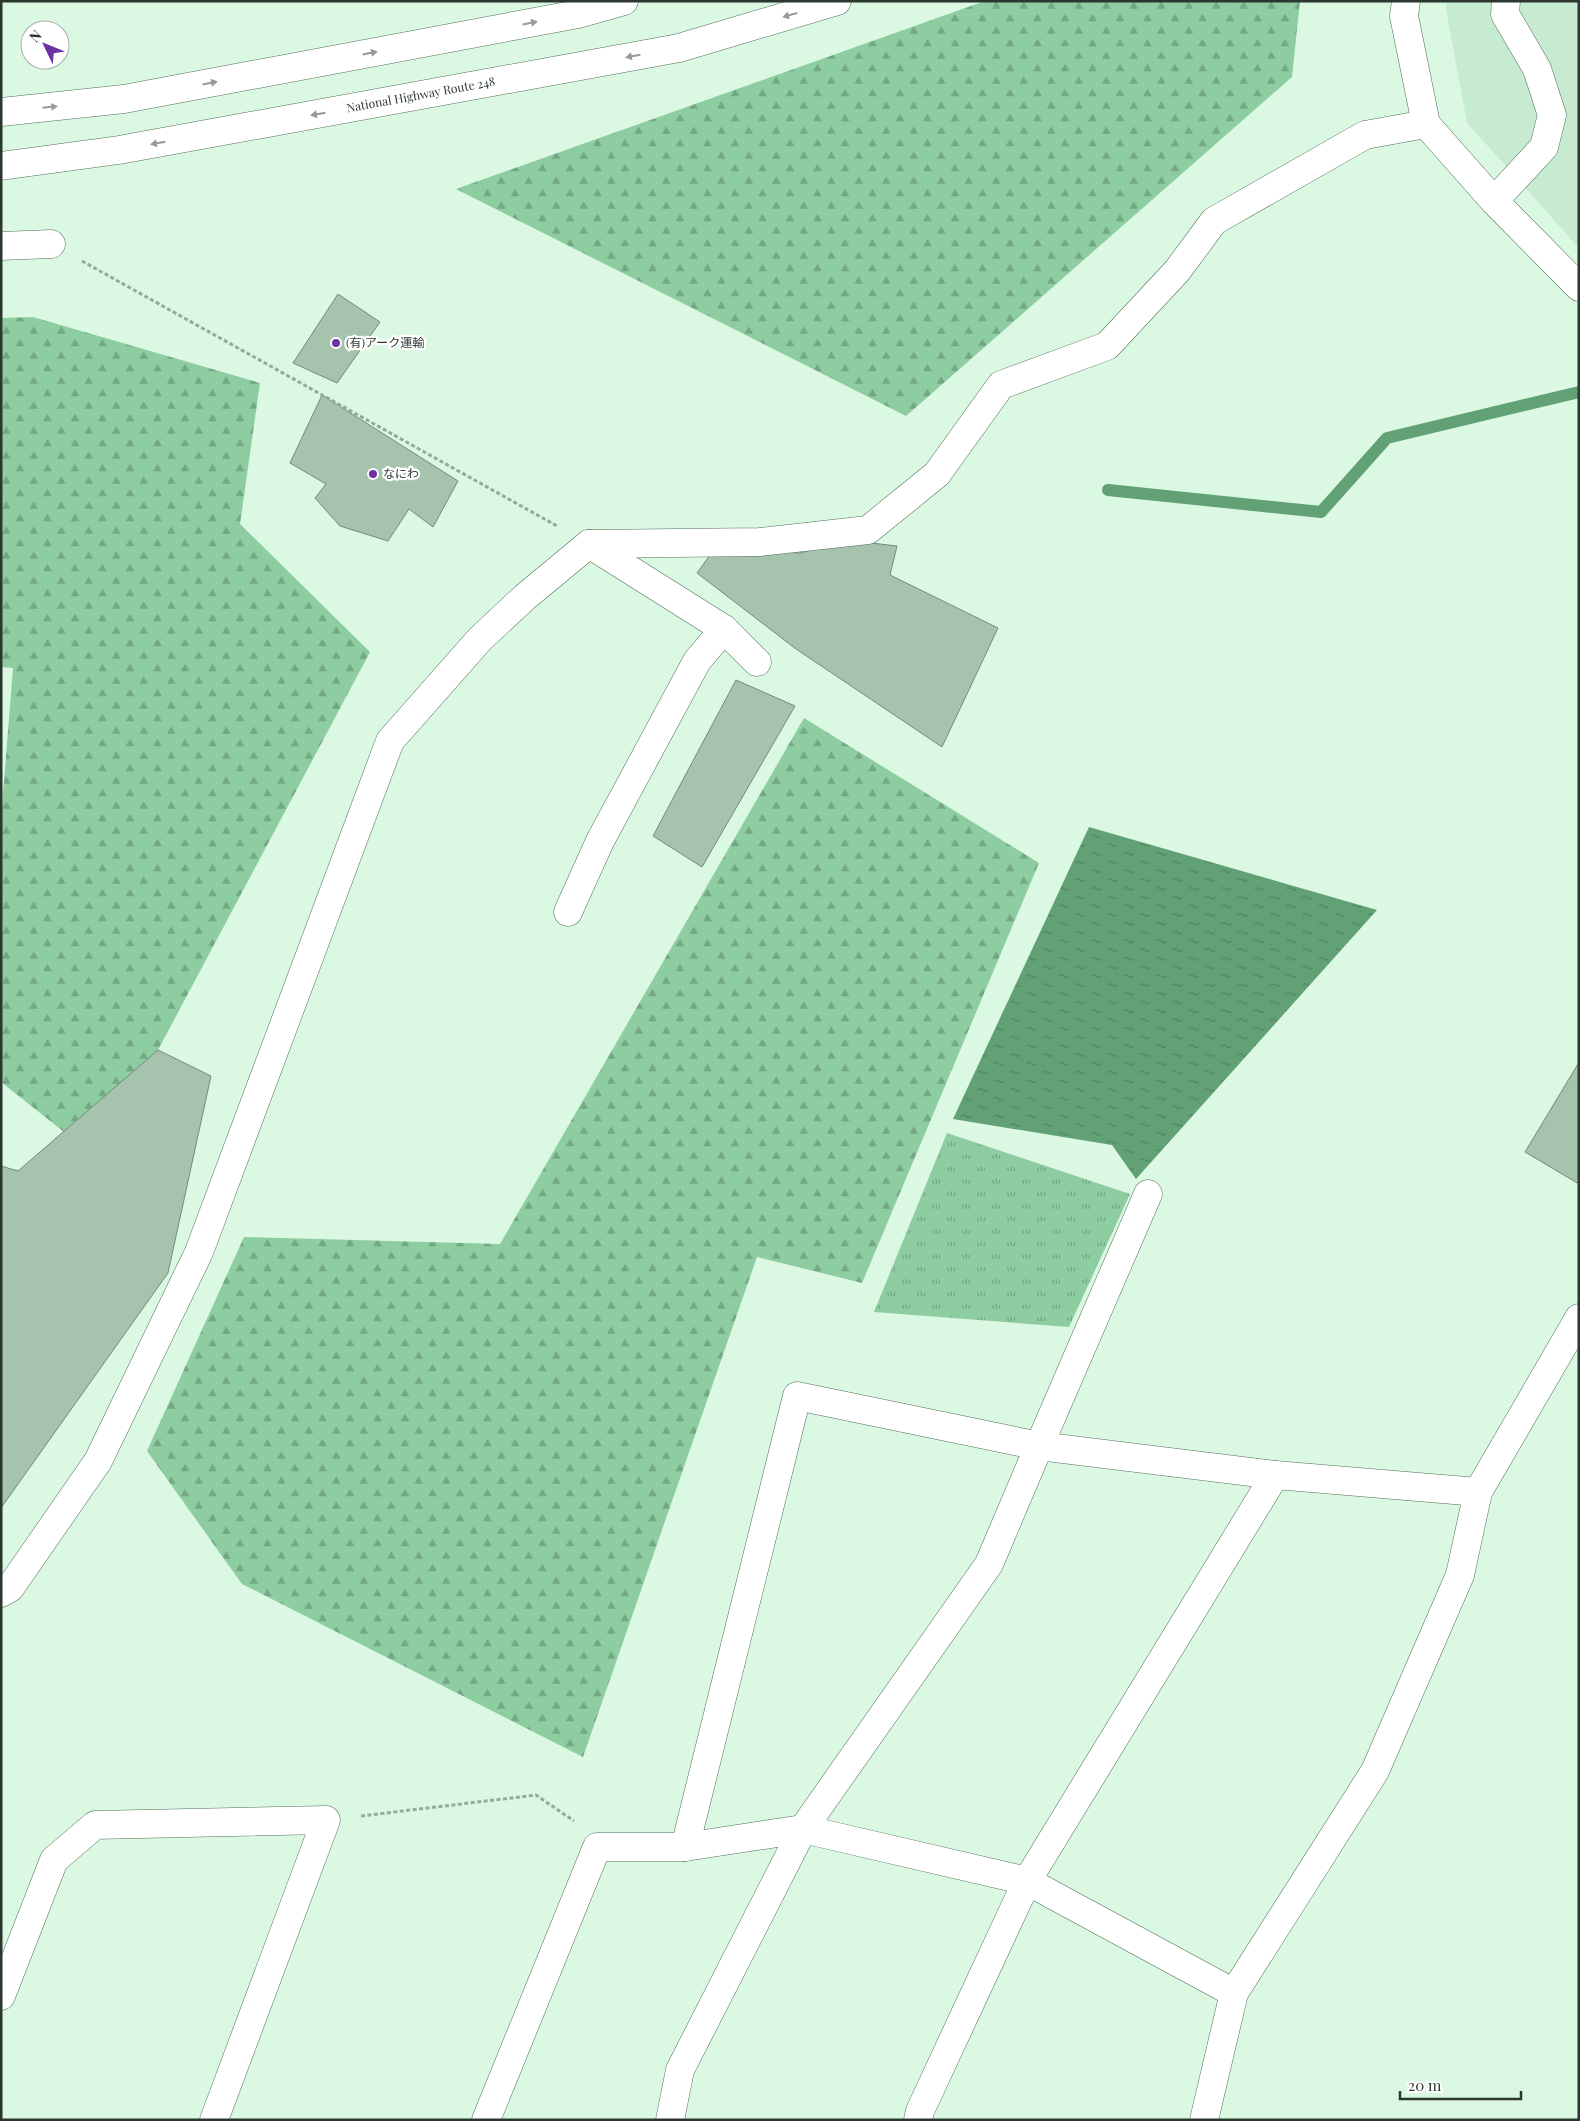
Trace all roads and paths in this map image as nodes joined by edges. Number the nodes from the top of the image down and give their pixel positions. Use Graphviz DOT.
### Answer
graph roads {
  1 [pos="624,1"];
  2 [pos="837,1"];
  3 [pos="1406,1"];
  4 [pos="1506,1"];
  5 [pos="1,112"];
  6 [pos="1426,124"];
  7 [pos="1,166"];
  8 [pos="1494,201"];
  9 [pos="51,244"];
  10 [pos="1,246"];
  11 [pos="1579,287"];
  12 [pos="589,544"];
  13 [pos="724,630"];
  14 [pos="757,662"];
  15 [pos="568,912"];
  16 [pos="1148,1194"];
  17 [pos="1579,1318"];
  18 [pos="1039,1446"];
  19 [pos="1275,1475"];
  20 [pos="1478,1492"];
  21 [pos="1,1593"];
  22 [pos="326,1820"];
  23 [pos="574,1821"];
  24 [pos="803,1829"];
  25 [pos="685,1846"];
  26 [pos="1027,1881"];
  27 [pos="1234,1993"];
  28 [pos="1,1996"];
  29 [pos="214,2120"];
  30 [pos="486,2120"];
  31 [pos="670,2120"];
  32 [pos="918,2120"];
  33 [pos="1204,2120"];
  5 -- 1 [label="main road, one-way"];
  2 -- 7 [label="main road, National Highway Route 248, one-way"];
  3 -- 6 [label="main road"];
  4 -- 8 [label="main road"];
  6 -- 8 [label="main road"];
  6 -- 12 [label="main road"];
  8 -- 11 [label="main road"];
  9 -- 10 [label="main road"];
  9 -- 12 [label="path"];
  12 -- 13 [label="main road"];
  12 -- 21 [label="main road"];
  13 -- 14 [label="main road"];
  13 -- 15 [label="main road"];
  16 -- 18 [label="main road"];
  17 -- 20 [label="main road"];
  18 -- 19 [label="main road"];
  18 -- 24 [label="main road"];
  18 -- 25 [label="main road"];
  19 -- 20 [label="main road"];
  19 -- 26 [label="main road"];
  20 -- 27 [label="main road"];
  22 -- 23 [label="path"];
  22 -- 28 [label="main road"];
  22 -- 29 [label="main road"];
  24 -- 25 [label="main road"];
  24 -- 26 [label="main road"];
  24 -- 31 [label="main road"];
  25 -- 30 [label="main road"];
  26 -- 27 [label="main road"];
  26 -- 32 [label="main road"];
  27 -- 33 [label="main road"];
}
